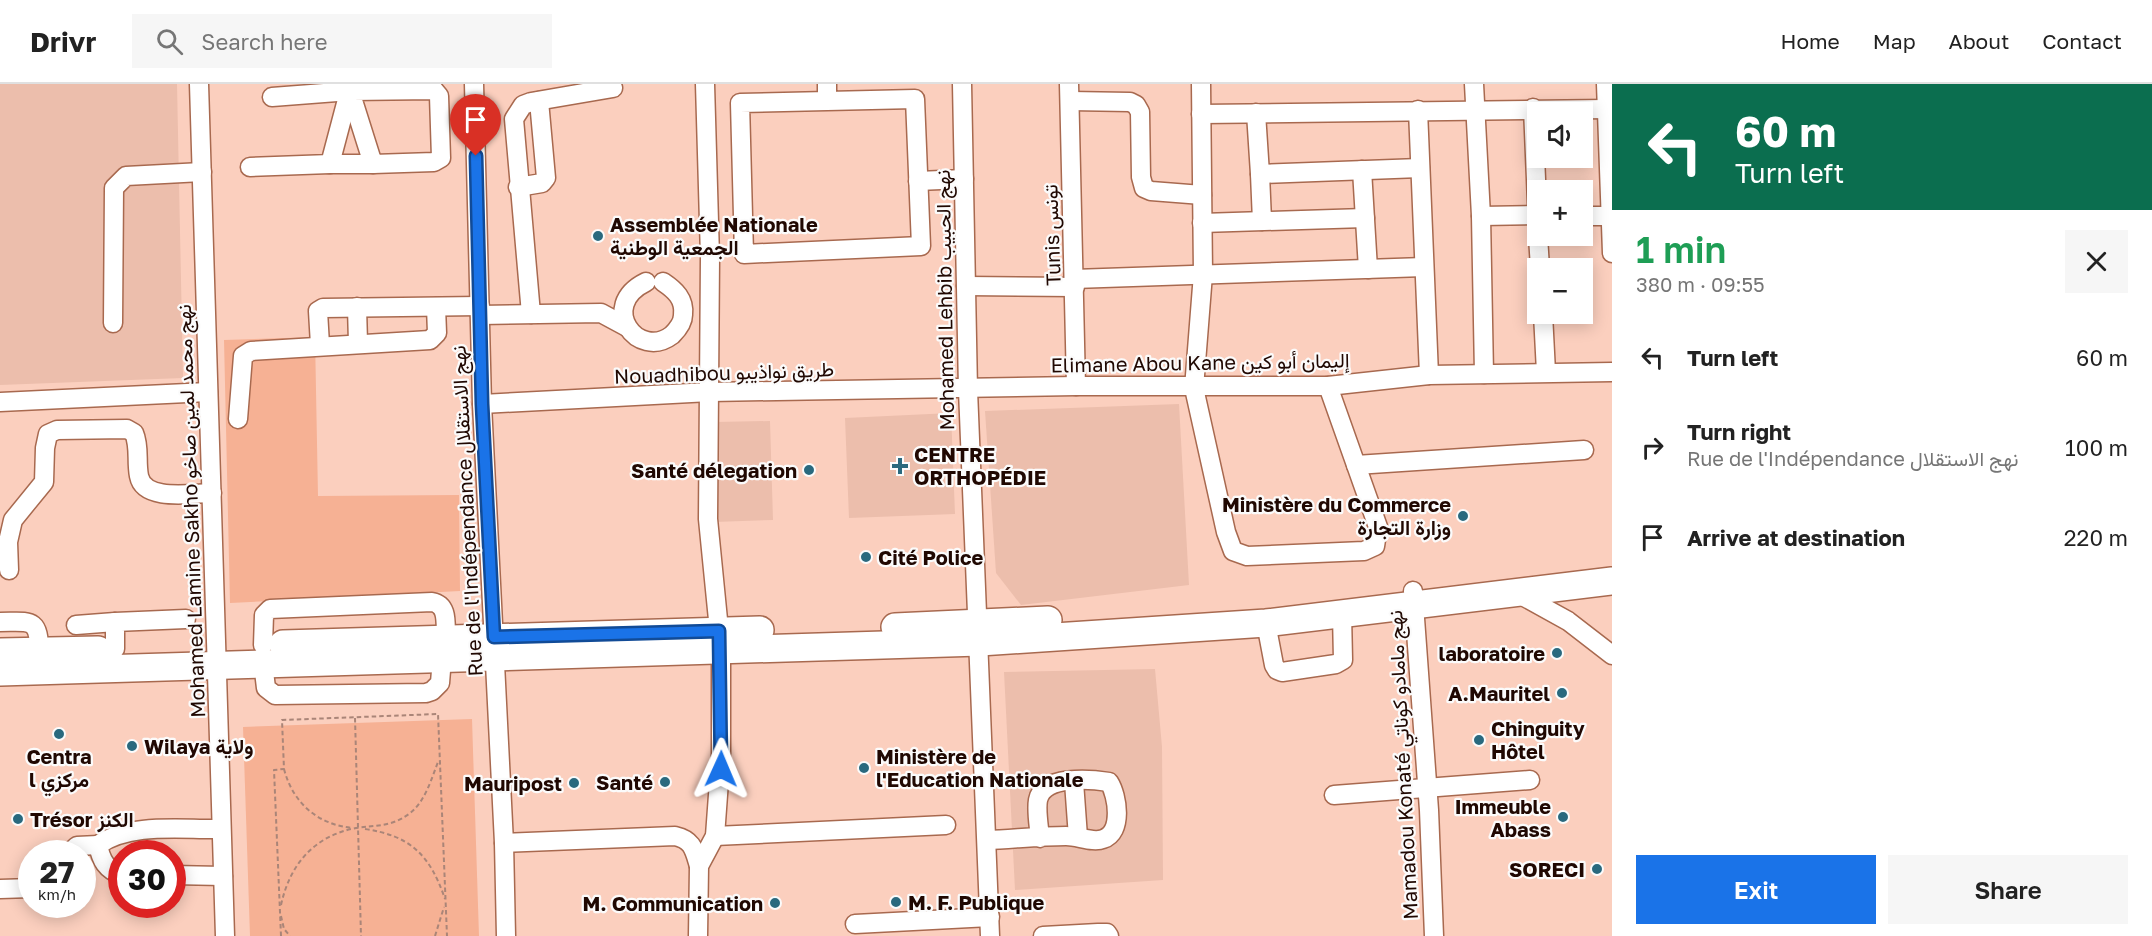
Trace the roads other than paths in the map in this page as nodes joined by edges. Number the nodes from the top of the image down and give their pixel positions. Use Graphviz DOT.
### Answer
graph roads {
  1 [pos="199,84"];
  2 [pos="474,84"];
  3 [pos="705,84"];
  4 [pos="962,84"];
  5 [pos="1201,84"];
  6 [pos="1474,84"];
  7 [pos="1606,84"];
  8 [pos="349,88"];
  9 [pos="613,88"];
  10 [pos="1069,92"];
  11 [pos="827,93"];
  12 [pos="272,97"];
  13 [pos="539,101"];
  14 [pos="1527,108"];
  15 [pos="1593,108"];
  16 [pos="1608,108"];
  17 [pos="1475,109"];
  18 [pos="1418,110"];
  19 [pos="1256,113"];
  20 [pos="1201,114"];
  21 [pos="373,164"];
  22 [pos="329,165"];
  23 [pos="250,166"];
  24 [pos="1420,168"];
  25 [pos="1362,170"];
  26 [pos="202,172"];
  27 [pos="1260,174"];
  28 [pos="964,179"];
  29 [pos="918,181"];
  30 [pos="518,187"];
  31 [pos="708,191"];
  32 [pos="742,191"];
  33 [pos="1202,195"];
  34 [pos="1527,215"];
  35 [pos="1481,216"];
  36 [pos="1593,216"];
  37 [pos="1610,216"];
  38 [pos="1365,218"];
  39 [pos="1262,221"];
  40 [pos="1202,223"];
  41 [pos="1612,253"];
  42 [pos="1424,267"];
  43 [pos="1368,269"];
  44 [pos="1203,274"];
  45 [pos="1075,283"];
  46 [pos="966,286"];
  47 [pos="625,298"];
  48 [pos="436,307"];
  49 [pos="357,308"];
  50 [pos="480,311"];
  51 [pos="601,313"];
  52 [pos="531,315"];
  53 [pos="113,323"];
  54 [pos="1544,324"];
  55 [pos="627,327"];
  56 [pos="358,343"];
  57 [pos="320,345"];
  58 [pos="1546,372"];
  59 [pos="1612,372"];
  60 [pos="1484,374"];
  61 [pos="1429,375"];
  62 [pos="1076,386"];
  63 [pos="1328,386"];
  64 [pos="1194,388"];
  65 [pos="968,390"];
  66 [pos="208,392"];
  67 [pos="710,392"];
  68 [pos="0,402"];
  69 [pos="482,404"];
  70 [pos="238,419"];
  71 [pos="1584,450"];
  72 [pos="1356,465"];
  73 [pos="212,493"];
  74 [pos="1612,568"];
  75 [pos="9,570"];
  76 [pos="1612,581"];
  77 [pos="1519,594"];
  78 [pos="1414,598"];
  79 [pos="1342,614"];
  80 [pos="186,619"];
  81 [pos="0,622"];
  82 [pos="115,622"];
  83 [pos="1266,622"];
  84 [pos="76,625"];
  85 [pos="979,633"];
  86 [pos="720,640"];
  87 [pos="495,647"];
  88 [pos="444,648"];
  89 [pos="115,649"];
  90 [pos="39,651"];
  91 [pos="0,652"];
  92 [pos="263,654"];
  93 [pos="217,655"];
  94 [pos="1612,655"];
  95 [pos="0,672"];
  96 [pos="1530,780"];
  97 [pos="1074,782"];
  98 [pos="1426,788"];
  99 [pos="1334,795"];
  100 [pos="946,825"];
  101 [pos="221,829"];
  102 [pos="715,836"];
  103 [pos="1078,837"];
  104 [pos="1040,838"];
  105 [pos="987,840"];
  106 [pos="504,843"];
  107 [pos="98,845"];
  108 [pos="699,866"];
  109 [pos="108,868"];
  110 [pos="186,875"];
  111 [pos="223,876"];
  112 [pos="18,888"];
  113 [pos="0,889"];
  114 [pos="990,917"];
  115 [pos="855,924"];
  116 [pos="225,936"];
  117 [pos="506,936"];
  118 [pos="698,936"];
  119 [pos="990,936"];
  120 [pos="1043,936"];
  121 [pos="1109,936"];
  122 [pos="1434,936"];
  1 -- 26 [label="street, Mohamed Lamine Sakho نهج محمد لمين صاخو"];
  2 -- 50 [label="street, Rue de l'Indépendance نهج الاستقلال"];
  3 -- 31 [label="street"];
  4 -- 28 [label="street, Mohamed Lehbib نهج الحبيب"];
  5 -- 20 [label="street"];
  6 -- 17 [label="street"];
  7 -- 16 [label="street"];
  8 -- 12 [label="street"];
  8 -- 21 [label="street"];
  8 -- 21 [label="street"];
  8 -- 22 [label="street"];
  9 -- 13 [label="street"];
  10 -- 33 [label="street"];
  10 -- 45 [label="street, Tunis تونس"];
  11 -- 29 [label="street"];
  11 -- 32 [label="street"];
  13 -- 30 [label="street"];
  13 -- 30 [label="street"];
  14 -- 17 [label="street"];
  15 -- 16 [label="street"];
  16 -- 37 [label="street"];
  17 -- 18 [label="street"];
  17 -- 35 [label="street"];
  18 -- 19 [label="street"];
  18 -- 24 [label="street"];
  19 -- 20 [label="street"];
  19 -- 27 [label="street"];
  20 -- 33 [label="street"];
  21 -- 22 [label="street"];
  22 -- 23 [label="street"];
  24 -- 25 [label="street"];
  24 -- 42 [label="street"];
  25 -- 27 [label="street"];
  25 -- 38 [label="street"];
  26 -- 53 [label="street"];
  26 -- 66 [label="street, Mohamed Lamine Sakho نهج محمد لمين صاخو"];
  27 -- 39 [label="street"];
  28 -- 29 [label="street"];
  28 -- 46 [label="street, Mohamed Lehbib نهج الحبيب"];
  29 -- 32 [label="street"];
  30 -- 52 [label="street"];
  31 -- 32 [label="street"];
  31 -- 67 [label="street"];
  33 -- 40 [label="street"];
  34 -- 35 [label="street"];
  35 -- 60 [label="street"];
  36 -- 37 [label="street"];
  37 -- 41 [label="street"];
  38 -- 39 [label="street"];
  38 -- 43 [label="street"];
  39 -- 40 [label="street"];
  40 -- 44 [label="street"];
  42 -- 43 [label="street"];
  42 -- 61 [label="street"];
  43 -- 44 [label="street"];
  44 -- 45 [label="street"];
  44 -- 64 [label="street"];
  45 -- 46 [label="street"];
  45 -- 62 [label="street, Tunis تونس"];
  46 -- 65 [label="street, Mohamed Lehbib نهج الحبيب"];
  47 -- 51 [label="street"];
  47 -- 55 [label="street"];
  47 -- 55 [label="street"];
  48 -- 49 [label="street"];
  48 -- 50 [label="street"];
  48 -- 56 [label="street"];
  49 -- 56 [label="street"];
  49 -- 57 [label="street"];
  50 -- 52 [label="street"];
  50 -- 69 [label="street, Rue de l'Indépendance نهج الاستقلال"];
  51 -- 52 [label="street"];
  51 -- 55 [label="street"];
  54 -- 58 [label="street"];
  56 -- 57 [label="street"];
  57 -- 70 [label="street"];
  58 -- 59 [label="street, Elimane Abou Kane إليمان أبو كين"];
  58 -- 60 [label="street, Elimane Abou Kane إليمان أبو كين"];
  60 -- 61 [label="street, Elimane Abou Kane إليمان أبو كين"];
  61 -- 63 [label="street, Elimane Abou Kane إليمان أبو كين"];
  62 -- 64 [label="street, Elimane Abou Kane إليمان أبو كين"];
  62 -- 65 [label="street, Elimane Abou Kane إليمان أبو كين"];
  63 -- 64 [label="street, Elimane Abou Kane إليمان أبو كين"];
  63 -- 72 [label="street"];
  64 -- 72 [label="street"];
  65 -- 67 [label="street, Nouadhibou طريق نواذيبو"];
  65 -- 85 [label="street, Mohamed Lehbib نهج الحبيب"];
  66 -- 68 [label="street"];
  66 -- 73 [label="street, Mohamed Lamine Sakho نهج محمد لمين صاخو"];
  67 -- 69 [label="street, Nouadhibou طريق نواذيبو"];
  67 -- 86 [label="street"];
  69 -- 87 [label="street, Rue de l'Indépendance نهج الاستقلال"];
  71 -- 72 [label="street"];
  73 -- 75 [label="street"];
  73 -- 93 [label="street, Mohamed Lamine Sakho نهج محمد لمين صاخو"];
  74 -- 78 [label="highway"];
  76 -- 77 [label="highway"];
  77 -- 78 [label="highway"];
  77 -- 94 [label="street"];
  78 -- 79 [label="highway"];
  78 -- 85 [label="highway"];
  78 -- 98 [label="street, Mamadou Konaté نهج مامادو كوناتي"];
  79 -- 83 [label="highway"];
  79 -- 83 [label="street"];
  80 -- 82 [label="street"];
  81 -- 90 [label="street"];
  82 -- 84 [label="street"];
  82 -- 89 [label="street"];
  83 -- 85 [label="highway"];
  85 -- 86 [label="highway"];
  85 -- 105 [label="street, Mohamed Lehbib نهج الحبيب"];
  86 -- 87 [label="highway"];
  86 -- 102 [label="street"];
  87 -- 88 [label="highway"];
  87 -- 106 [label="street, Rue de l'Indépendance نهج الاستقلال"];
  88 -- 92 [label="highway"];
  88 -- 92 [label="street"];
  89 -- 90 [label="highway"];
  89 -- 93 [label="highway"];
  90 -- 91 [label="highway"];
  92 -- 93 [label="highway"];
  93 -- 95 [label="highway"];
  93 -- 101 [label="street, Mohamed Lamine Sakho نهج محمد لمين صاخو"];
  96 -- 98 [label="street"];
  97 -- 103 [label="street"];
  97 -- 103 [label="street"];
  97 -- 104 [label="street"];
  98 -- 99 [label="street"];
  98 -- 122 [label="street, Mamadou Konaté نهج مامادو كوناتي"];
  100 -- 102 [label="street"];
  101 -- 107 [label="street"];
  101 -- 111 [label="street, Mohamed Lamine Sakho نهج محمد لمين صاخو"];
  102 -- 108 [label="street"];
  103 -- 104 [label="street"];
  104 -- 105 [label="street"];
  105 -- 114 [label="street, Mohamed Lehbib نهج الحبيب"];
  106 -- 108 [label="street"];
  106 -- 117 [label="street, Rue de l'Indépendance نهج الاستقلال"];
  107 -- 109 [label="street"];
  108 -- 118 [label="street"];
  110 -- 111 [label="street"];
  111 -- 116 [label="street, Mohamed Lamine Sakho نهج محمد لمين صاخو"];
  112 -- 113 [label="street"];
  114 -- 115 [label="street"];
  114 -- 119 [label="street, Mohamed Lehbib نهج الحبيب"];
  120 -- 121 [label="street"];
}
